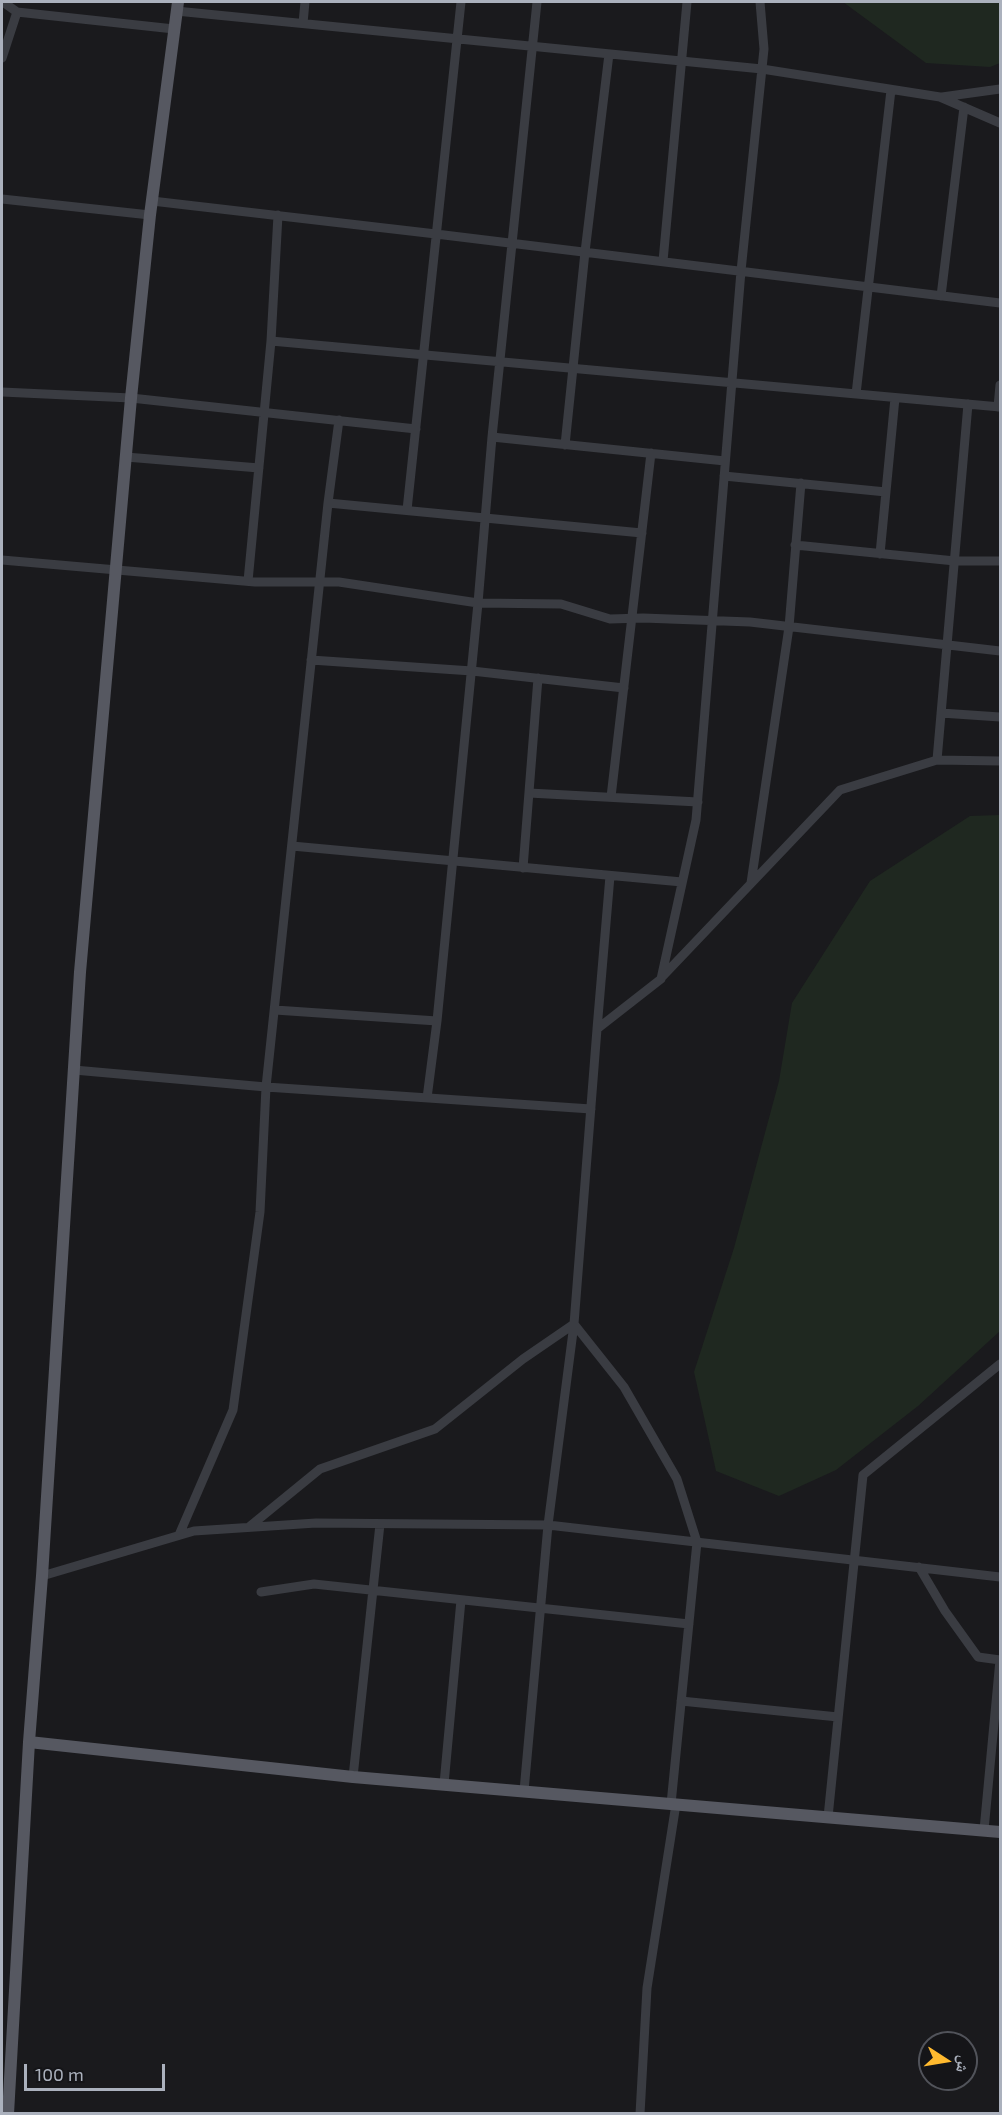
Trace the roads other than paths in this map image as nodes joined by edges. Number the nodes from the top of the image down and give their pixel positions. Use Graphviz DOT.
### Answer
graph roads {
  1 [pos="3,2"];
  2 [pos="305,2"];
  3 [pos="461,2"];
  4 [pos="537,2"];
  5 [pos="687,2"];
  6 [pos="760,2"];
  7 [pos="177,6"];
  8 [pos="18,12"];
  9 [pos="303,23"];
  10 [pos="174,29"];
  11 [pos="457,39"];
  12 [pos="532,46"];
  13 [pos="609,54"];
  14 [pos="2,58"];
  15 [pos="682,61"];
  16 [pos="762,69"];
  17 [pos="1000,89"];
  18 [pos="891,90"];
  19 [pos="940,97"];
  20 [pos="964,107"];
  21 [pos="1000,123"];
  22 [pos="2,199"];
  23 [pos="152,201"];
  24 [pos="278,214"];
  25 [pos="150,215"];
  26 [pos="436,234"];
  27 [pos="511,243"];
  28 [pos="585,252"];
  29 [pos="663,261"];
  30 [pos="741,271"];
  31 [pos="867,287"];
  32 [pos="941,296"];
  33 [pos="1000,303"];
  34 [pos="271,341"];
  35 [pos="424,355"];
  36 [pos="499,363"];
  37 [pos="573,369"];
  38 [pos="732,383"];
  39 [pos="1000,385"];
  40 [pos="2,392"];
  41 [pos="856,394"];
  42 [pos="131,398"];
  43 [pos="895,398"];
  44 [pos="968,404"];
  45 [pos="999,407"];
  46 [pos="264,412"];
  47 [pos="339,420"];
  48 [pos="416,429"];
  49 [pos="492,437"];
  50 [pos="565,445"];
  51 [pos="651,453"];
  52 [pos="126,457"];
  53 [pos="725,461"];
  54 [pos="259,468"];
  55 [pos="724,476"];
  56 [pos="801,483"];
  57 [pos="886,492"];
  58 [pos="328,502"];
  59 [pos="407,510"];
  60 [pos="484,518"];
  61 [pos="642,533"];
  62 [pos="795,545"];
  63 [pos="880,554"];
  64 [pos="2,560"];
  65 [pos="955,561"];
  66 [pos="1000,561"];
  67 [pos="116,570"];
  68 [pos="248,581"];
  69 [pos="320,582"];
  70 [pos="478,603"];
  71 [pos="632,619"];
  72 [pos="712,621"];
  73 [pos="789,627"];
  74 [pos="947,645"];
  75 [pos="1000,651"];
  76 [pos="311,660"];
  77 [pos="472,671"];
  78 [pos="538,678"];
  79 [pos="624,688"];
  80 [pos="941,713"];
  81 [pos="1000,717"];
  82 [pos="937,760"];
  83 [pos="1000,760"];
  84 [pos="529,793"];
  85 [pos="611,797"];
  86 [pos="698,802"];
  87 [pos="292,846"];
  88 [pos="453,861"];
  89 [pos="523,868"];
  90 [pos="610,876"];
  91 [pos="682,882"];
  92 [pos="751,883"];
  93 [pos="661,979"];
  94 [pos="274,1010"];
  95 [pos="437,1021"];
  96 [pos="597,1029"];
  97 [pos="74,1070"];
  98 [pos="266,1087"];
  99 [pos="427,1098"];
  100 [pos="591,1109"];
  101 [pos="574,1324"];
  102 [pos="1000,1364"];
  103 [pos="380,1524"];
  104 [pos="548,1525"];
  105 [pos="249,1527"];
  106 [pos="179,1535"];
  107 [pos="697,1542"];
  108 [pos="854,1560"];
  109 [pos="919,1568"];
  110 [pos="42,1576"];
  111 [pos="1000,1577"];
  112 [pos="373,1590"];
  113 [pos="261,1592"];
  114 [pos="461,1600"];
  115 [pos="540,1608"];
  116 [pos="689,1624"];
  117 [pos="1000,1660"];
  118 [pos="681,1701"];
  119 [pos="838,1717"];
  120 [pos="29,1743"];
  121 [pos="353,1777"];
  122 [pos="444,1784"];
  123 [pos="524,1791"];
  124 [pos="674,1804"];
  125 [pos="828,1817"];
  126 [pos="984,1830"];
  127 [pos="1000,1832"];
  128 [pos="8,2114"];
  129 [pos="640,2114"];
  1 -- 8 [label="street"];
  2 -- 9 [label="street"];
  3 -- 11 [label="street"];
  4 -- 12 [label="street"];
  5 -- 15 [label="street"];
  6 -- 16 [label="street"];
  7 -- 9 [label="street"];
  7 -- 10 [label="main road"];
  8 -- 10 [label="street"];
  8 -- 14 [label="street"];
  9 -- 11 [label="street"];
  10 -- 23 [label="main road"];
  11 -- 12 [label="street"];
  11 -- 26 [label="street"];
  12 -- 13 [label="street"];
  12 -- 27 [label="street"];
  13 -- 15 [label="street"];
  13 -- 28 [label="street"];
  15 -- 16 [label="street"];
  15 -- 29 [label="street"];
  16 -- 18 [label="street"];
  16 -- 30 [label="street"];
  17 -- 19 [label="street"];
  18 -- 19 [label="street"];
  18 -- 31 [label="street"];
  19 -- 20 [label="street"];
  20 -- 21 [label="street"];
  20 -- 32 [label="street"];
  22 -- 25 [label="street"];
  23 -- 24 [label="street"];
  23 -- 25 [label="main road"];
  24 -- 26 [label="street"];
  24 -- 34 [label="street"];
  25 -- 42 [label="main road"];
  26 -- 27 [label="street"];
  26 -- 35 [label="street"];
  27 -- 28 [label="street"];
  27 -- 36 [label="street"];
  28 -- 29 [label="street"];
  28 -- 37 [label="street"];
  29 -- 30 [label="street"];
  30 -- 31 [label="street"];
  30 -- 38 [label="street"];
  31 -- 32 [label="street"];
  31 -- 41 [label="street"];
  32 -- 33 [label="street"];
  34 -- 35 [label="street"];
  34 -- 46 [label="street"];
  35 -- 36 [label="street"];
  35 -- 48 [label="street"];
  36 -- 37 [label="street"];
  36 -- 49 [label="street"];
  37 -- 38 [label="street"];
  37 -- 50 [label="street"];
  38 -- 41 [label="street"];
  38 -- 53 [label="street"];
  39 -- 45 [label="street"];
  40 -- 42 [label="street"];
  41 -- 43 [label="street"];
  42 -- 46 [label="street"];
  42 -- 52 [label="main road"];
  43 -- 44 [label="street"];
  43 -- 57 [label="street"];
  44 -- 45 [label="street"];
  44 -- 65 [label="street"];
  46 -- 47 [label="street"];
  46 -- 54 [label="street"];
  47 -- 48 [label="street"];
  47 -- 58 [label="street"];
  48 -- 59 [label="street"];
  49 -- 50 [label="street"];
  49 -- 60 [label="street"];
  50 -- 51 [label="street"];
  51 -- 53 [label="street"];
  51 -- 61 [label="street"];
  52 -- 54 [label="street"];
  52 -- 67 [label="main road"];
  53 -- 55 [label="street"];
  54 -- 68 [label="street"];
  55 -- 56 [label="street"];
  55 -- 72 [label="street"];
  56 -- 57 [label="street"];
  56 -- 62 [label="street"];
  57 -- 63 [label="street"];
  58 -- 59 [label="street"];
  58 -- 69 [label="street"];
  59 -- 60 [label="street"];
  60 -- 61 [label="street"];
  60 -- 70 [label="street"];
  61 -- 71 [label="street"];
  62 -- 63 [label="street"];
  62 -- 73 [label="street"];
  63 -- 65 [label="street"];
  64 -- 67 [label="street"];
  65 -- 66 [label="street"];
  65 -- 74 [label="street"];
  67 -- 68 [label="street"];
  67 -- 97 [label="main road"];
  68 -- 69 [label="street"];
  69 -- 70 [label="street"];
  69 -- 76 [label="street"];
  70 -- 71 [label="street"];
  70 -- 77 [label="street"];
  71 -- 72 [label="street"];
  71 -- 79 [label="street"];
  72 -- 73 [label="street"];
  72 -- 86 [label="street"];
  73 -- 74 [label="street"];
  73 -- 92 [label="street"];
  74 -- 75 [label="street"];
  74 -- 80 [label="street"];
  76 -- 77 [label="street"];
  76 -- 87 [label="street"];
  77 -- 78 [label="street"];
  77 -- 88 [label="street"];
  78 -- 79 [label="street"];
  78 -- 84 [label="street"];
  79 -- 85 [label="street"];
  80 -- 81 [label="street"];
  80 -- 82 [label="street"];
  82 -- 83 [label="street"];
  82 -- 92 [label="street"];
  84 -- 85 [label="street"];
  84 -- 89 [label="street"];
  85 -- 86 [label="street"];
  86 -- 91 [label="street"];
  87 -- 88 [label="street"];
  87 -- 94 [label="street"];
  88 -- 89 [label="street"];
  88 -- 95 [label="street"];
  89 -- 90 [label="street"];
  90 -- 91 [label="street"];
  90 -- 96 [label="street"];
  91 -- 93 [label="street"];
  92 -- 93 [label="street"];
  93 -- 96 [label="street"];
  94 -- 95 [label="street"];
  94 -- 98 [label="street"];
  95 -- 99 [label="street"];
  96 -- 100 [label="street"];
  97 -- 98 [label="street"];
  97 -- 110 [label="main road"];
  98 -- 99 [label="street"];
  98 -- 106 [label="street"];
  99 -- 100 [label="street"];
  100 -- 101 [label="street"];
  101 -- 104 [label="street"];
  101 -- 105 [label="street"];
  101 -- 107 [label="street"];
  102 -- 108 [label="street"];
  103 -- 104 [label="street"];
  103 -- 105 [label="street"];
  103 -- 112 [label="street"];
  104 -- 107 [label="street"];
  104 -- 115 [label="street"];
  105 -- 106 [label="street"];
  106 -- 110 [label="street"];
  107 -- 108 [label="street"];
  107 -- 116 [label="street"];
  108 -- 109 [label="street"];
  108 -- 119 [label="street"];
  109 -- 111 [label="street"];
  109 -- 117 [label="street"];
  110 -- 120 [label="main road"];
  112 -- 113 [label="street"];
  112 -- 114 [label="street"];
  112 -- 121 [label="street"];
  114 -- 115 [label="street"];
  114 -- 122 [label="street"];
  115 -- 116 [label="street"];
  115 -- 123 [label="street"];
  116 -- 118 [label="street"];
  117 -- 126 [label="street"];
  118 -- 119 [label="street"];
  118 -- 124 [label="street"];
  119 -- 125 [label="street"];
  120 -- 121 [label="main road"];
  120 -- 128 [label="main road"];
  121 -- 122 [label="main road"];
  122 -- 123 [label="main road"];
  123 -- 124 [label="main road"];
  124 -- 125 [label="main road"];
  124 -- 129 [label="street"];
  125 -- 126 [label="main road"];
  126 -- 127 [label="main road"];
}
